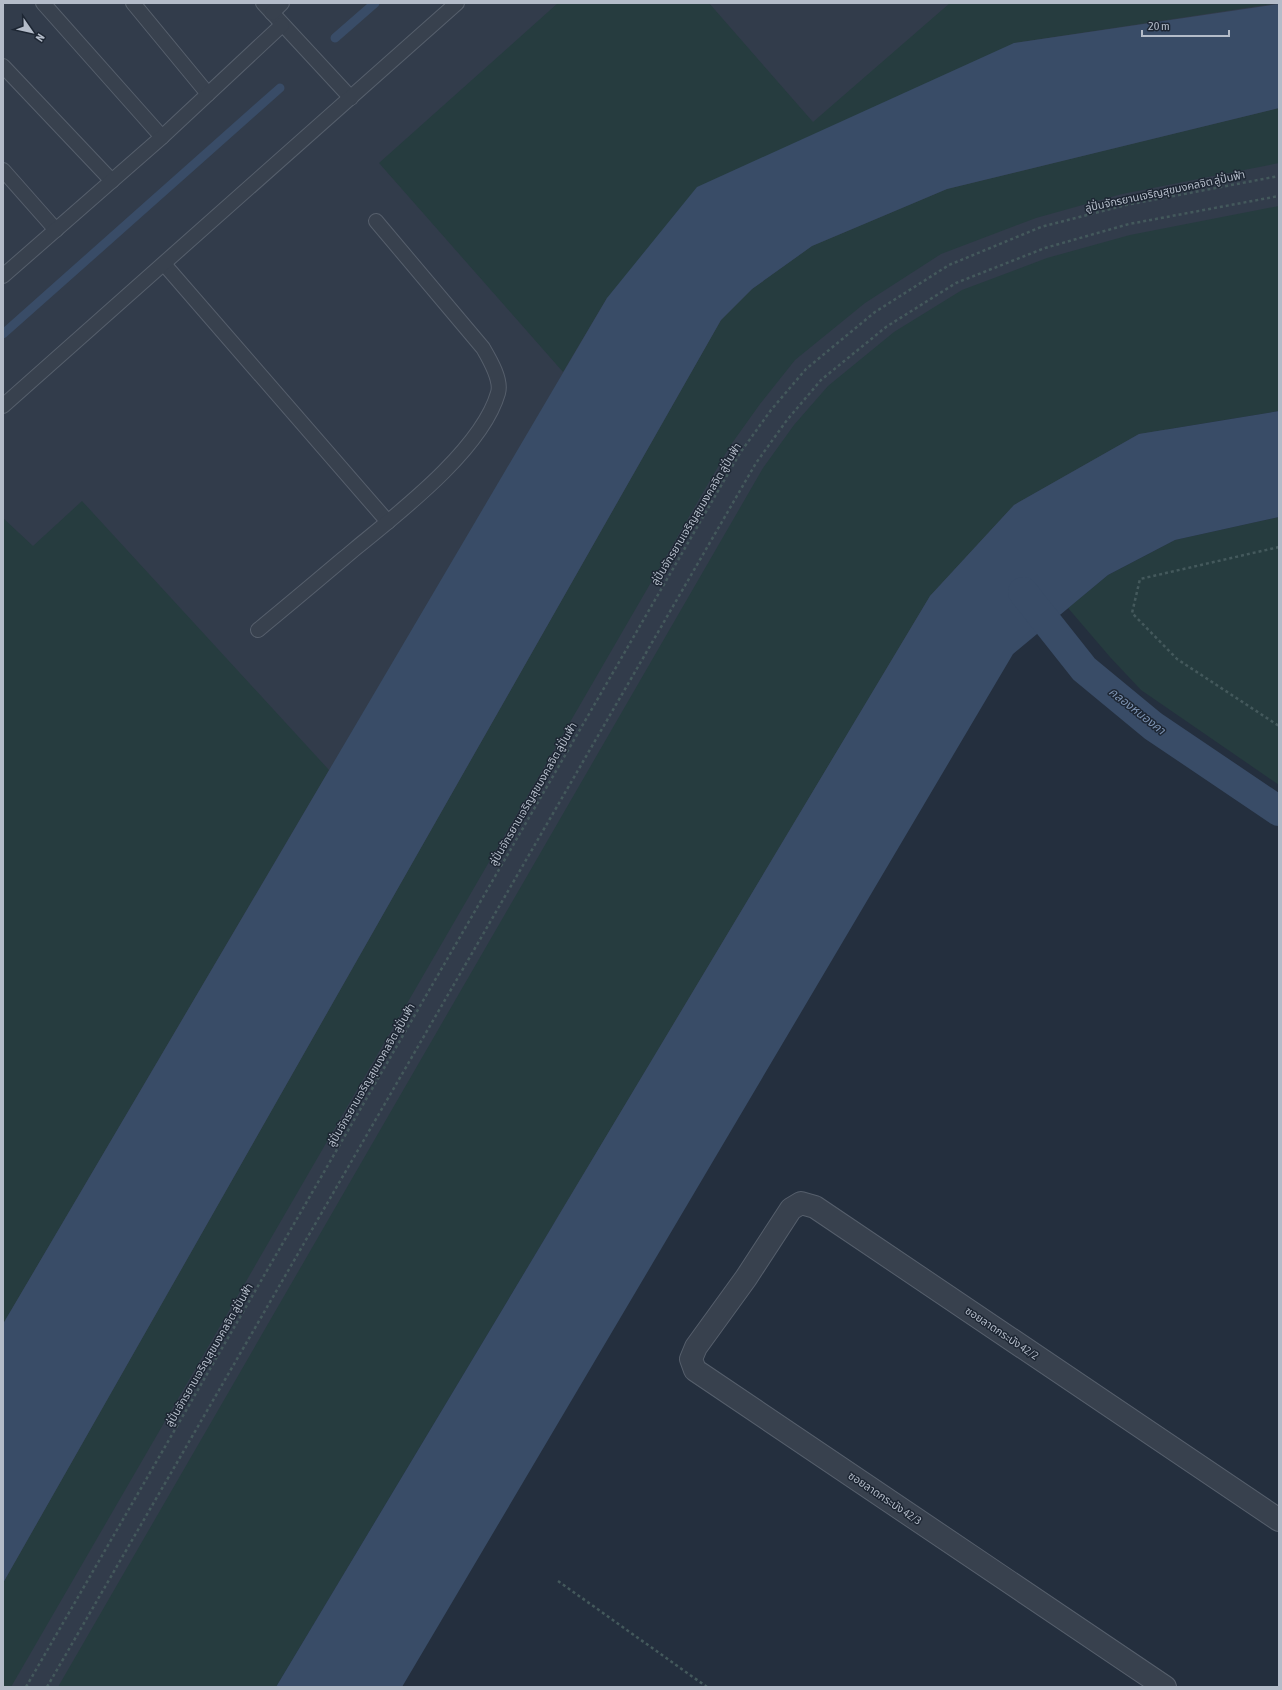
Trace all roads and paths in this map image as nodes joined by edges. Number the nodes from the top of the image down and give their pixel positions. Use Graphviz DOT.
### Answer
graph roads {
  1 [pos="43,3"];
  2 [pos="132,3"];
  3 [pos="282,3"];
  4 [pos="457,3"];
  5 [pos="267,8"];
  6 [pos="282,25"];
  7 [pos="3,66"];
  8 [pos="208,94"];
  9 [pos="351,98"];
  10 [pos="162,137"];
  11 [pos="3,170"];
  12 [pos="1279,176"];
  13 [pos="112,181"];
  14 [pos="1279,196"];
  15 [pos="376,221"];
  16 [pos="56,230"];
  17 [pos="164,264"];
  18 [pos="5,270"];
  19 [pos="3,406"];
  20 [pos="388,522"];
  21 [pos="1279,547"];
  22 [pos="258,630"];
  23 [pos="1279,726"];
  24 [pos="746,1278"];
  25 [pos="1279,1520"];
  26 [pos="558,1581"];
  27 [pos="26,1687"];
  28 [pos="47,1687"];
  29 [pos="707,1687"];
  30 [pos="1166,1687"];
  1 -- 10 [label="lane"];
  2 -- 8 [label="lane"];
  3 -- 5 [label="lane"];
  4 -- 9 [label="lane"];
  5 -- 6 [label="lane"];
  6 -- 8 [label="lane"];
  6 -- 9 [label="lane"];
  7 -- 13 [label="lane"];
  8 -- 10 [label="lane"];
  9 -- 17 [label="lane"];
  10 -- 13 [label="lane"];
  11 -- 16 [label="lane"];
  12 -- 27 [label="path, ลู่ปั่นจักรยานเจริญสุขมงคลจิต ลู่ปั่นฟ้า"];
  13 -- 16 [label="lane"];
  14 -- 28 [label="path"];
  15 -- 20 [label="lane"];
  16 -- 18 [label="lane"];
  17 -- 19 [label="lane"];
  17 -- 20 [label="lane"];
  20 -- 22 [label="lane"];
  21 -- 23 [label="path"];
  24 -- 25 [label="street, ซอยลาดกระบัง 42/2"];
  24 -- 30 [label="street, ซอยลาดกระบัง 42/3"];
  26 -- 29 [label="path"];
}
